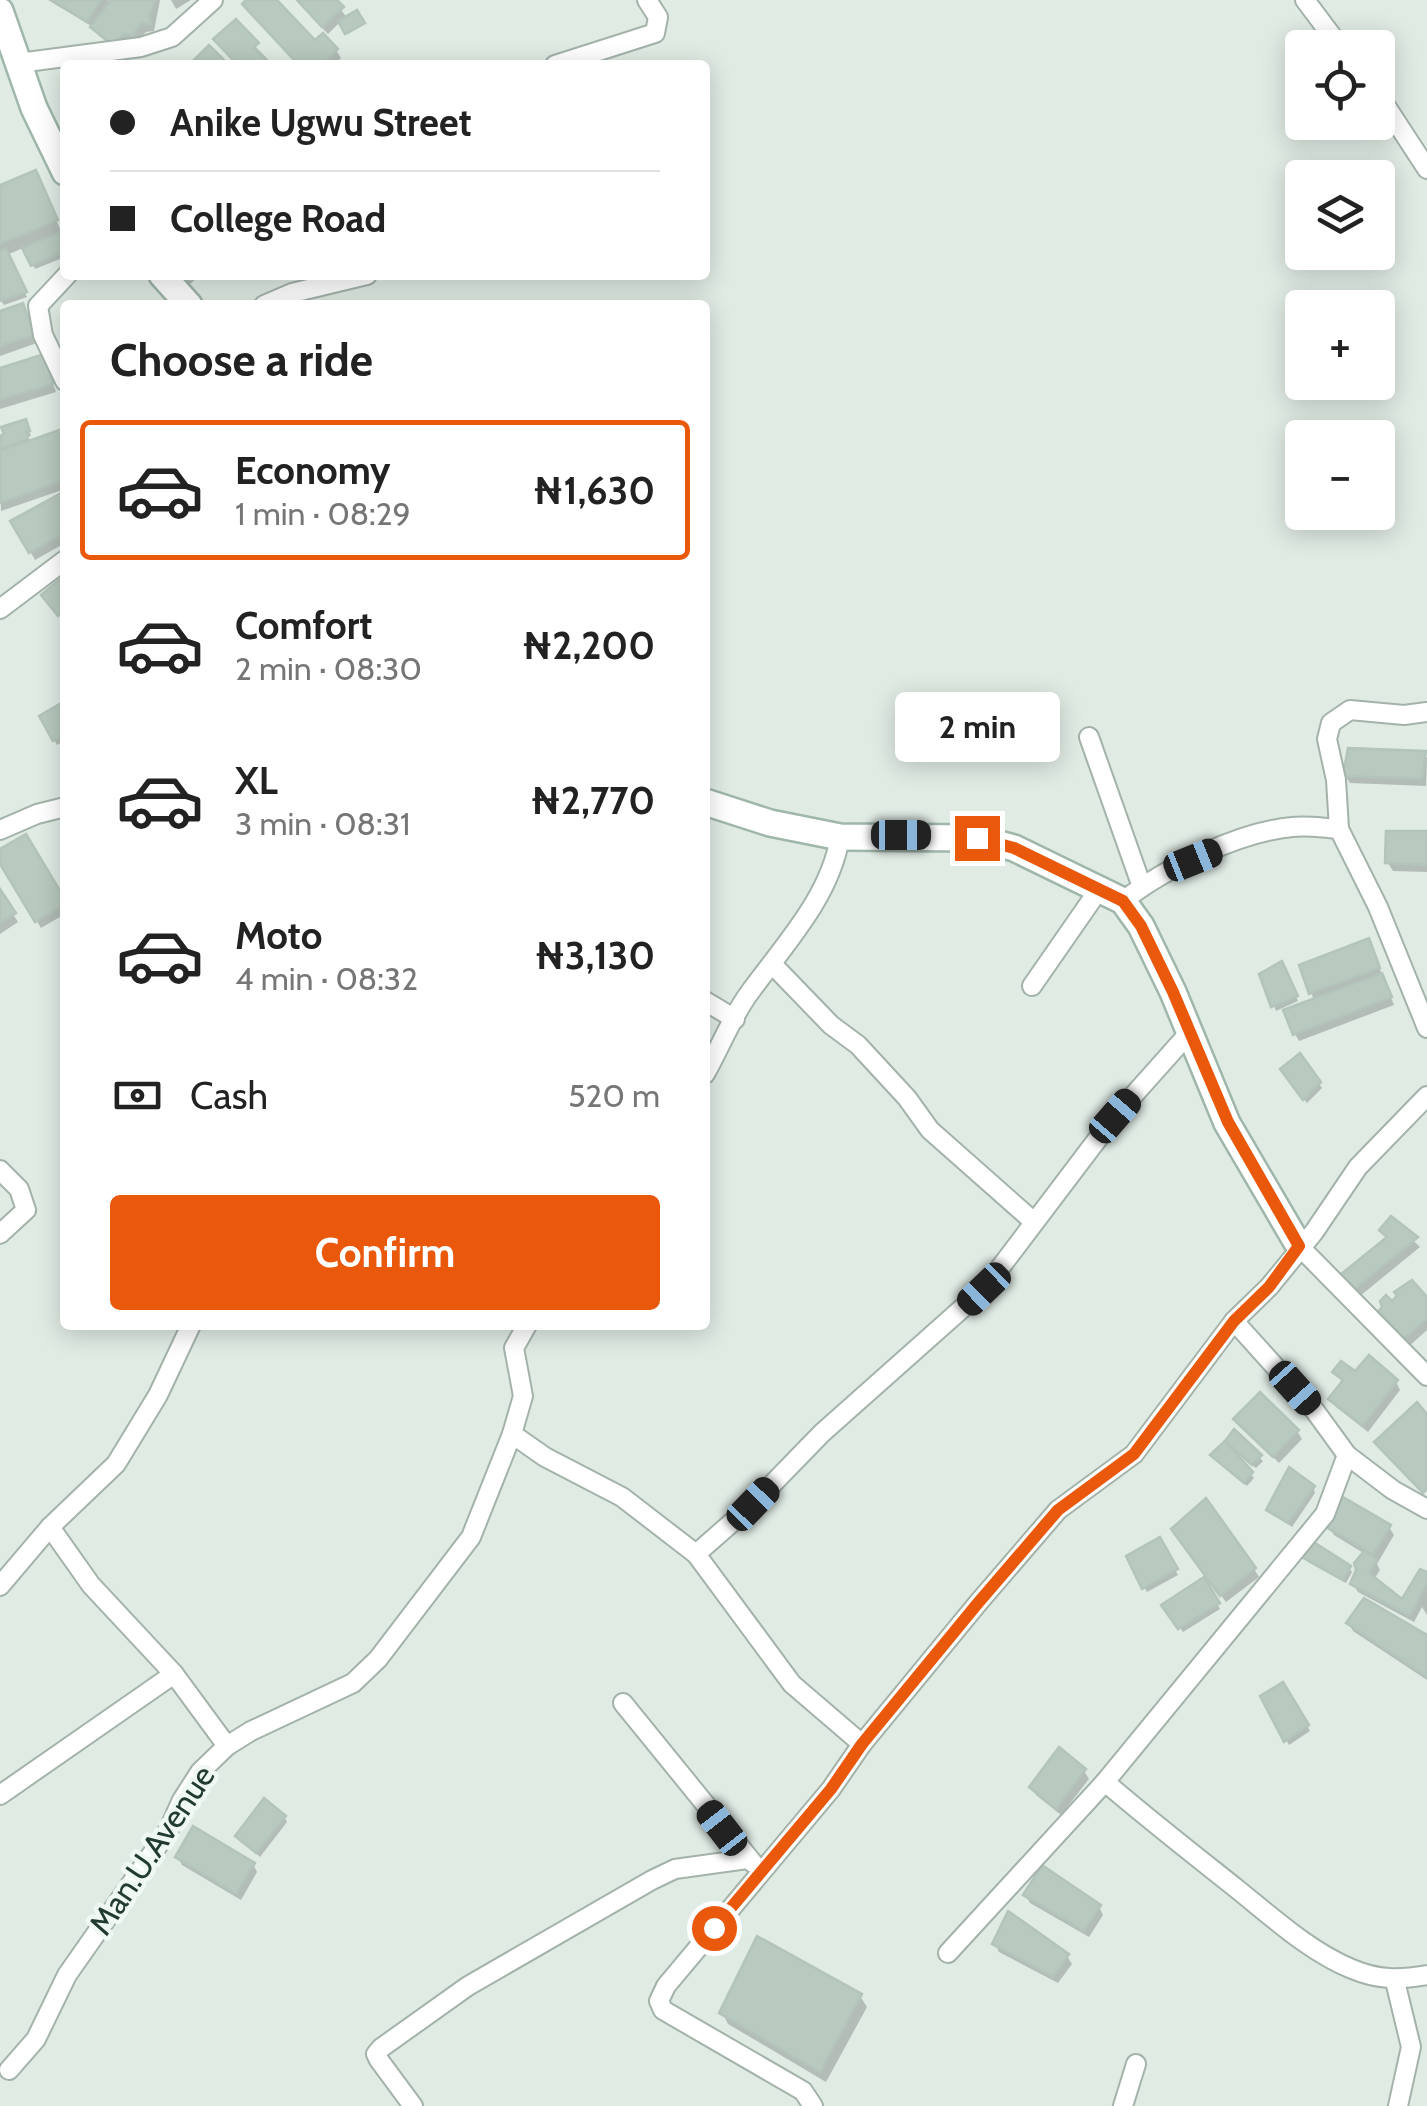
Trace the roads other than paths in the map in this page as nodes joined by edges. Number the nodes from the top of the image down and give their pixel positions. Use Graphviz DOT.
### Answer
graph roads {
  1 [pos="213,0"];
  2 [pos="647,0"];
  3 [pos="1305,0"];
  4 [pos="0,11"];
  5 [pos="1328,30"];
  6 [pos="10,52"];
  7 [pos="570,60"];
  8 [pos="1395,120"];
  9 [pos="60,163"];
  10 [pos="1427,169"];
  11 [pos="62,280"];
  12 [pos="167,280"];
  13 [pos="347,280"];
  14 [pos="185,300"];
  15 [pos="276,300"];
  16 [pos="60,371"];
  17 [pos="60,564"];
  18 [pos="0,609"];
  19 [pos="1427,712"];
  20 [pos="1089,737"];
  21 [pos="710,804"];
  22 [pos="60,809"];
  23 [pos="0,830"];
  24 [pos="1339,830"];
  25 [pos="840,837"];
  26 [pos="1100,888"];
  27 [pos="1132,894"];
  28 [pos="772,964"];
  29 [pos="1032,986"];
  30 [pos="710,1004"];
  31 [pos="736,1019"];
  32 [pos="1427,1028"];
  33 [pos="1189,1033"];
  34 [pos="710,1065"];
  35 [pos="1427,1096"];
  36 [pos="0,1170"];
  37 [pos="1034,1222"];
  38 [pos="0,1234"];
  39 [pos="1299,1246"];
  40 [pos="1234,1321"];
  41 [pos="190,1330"];
  42 [pos="524,1330"];
  43 [pos="1427,1376"];
  44 [pos="512,1434"];
  45 [pos="1347,1456"];
  46 [pos="1427,1509"];
  47 [pos="50,1527"];
  48 [pos="696,1554"];
  49 [pos="0,1586"];
  50 [pos="174,1674"];
  51 [pos="622,1703"];
  52 [pos="862,1744"];
  53 [pos="227,1746"];
  54 [pos="1106,1782"];
  55 [pos="0,1795"];
  56 [pos="754,1864"];
  57 [pos="948,1953"];
  58 [pos="1427,1975"];
  59 [pos="1394,1980"];
  60 [pos="1136,2064"];
  61 [pos="9,2070"];
  62 [pos="413,2106"];
  63 [pos="813,2106"];
  64 [pos="1122,2106"];
  65 [pos="1398,2106"];
  1 -- 6 [label="street"];
  2 -- 7 [label="street"];
  3 -- 5 [label="street"];
  4 -- 6 [label="main road"];
  6 -- 9 [label="main road"];
  8 -- 10 [label="street"];
  11 -- 16 [label="street"];
  12 -- 14 [label="main road"];
  13 -- 15 [label="street"];
  17 -- 18 [label="street"];
  19 -- 24 [label="street"];
  20 -- 27 [label="street"];
  21 -- 25 [label="main road"];
  22 -- 23 [label="street"];
  24 -- 27 [label="street"];
  24 -- 32 [label="street"];
  25 -- 26 [label="main road"];
  25 -- 28 [label="street"];
  26 -- 27 [label="main road"];
  26 -- 29 [label="street"];
  27 -- 33 [label="main road"];
  28 -- 31 [label="street"];
  28 -- 37 [label="street"];
  30 -- 31 [label="street"];
  31 -- 34 [label="street"];
  33 -- 37 [label="street"];
  33 -- 39 [label="main road"];
  35 -- 39 [label="street"];
  36 -- 38 [label="street"];
  37 -- 48 [label="street"];
  39 -- 40 [label="street"];
  39 -- 43 [label="street"];
  40 -- 45 [label="street"];
  40 -- 52 [label="street"];
  41 -- 47 [label="street"];
  42 -- 44 [label="street, Man.U.Avenue"];
  44 -- 48 [label="street"];
  44 -- 53 [label="street, Man.U.Avenue"];
  45 -- 46 [label="street"];
  45 -- 54 [label="street"];
  47 -- 49 [label="street"];
  47 -- 50 [label="street"];
  48 -- 52 [label="street"];
  50 -- 53 [label="street"];
  50 -- 55 [label="street"];
  51 -- 56 [label="street"];
  52 -- 56 [label="street"];
  53 -- 61 [label="street, Man.U.Avenue"];
  54 -- 57 [label="street"];
  54 -- 59 [label="street"];
  56 -- 62 [label="street"];
  56 -- 63 [label="street"];
  58 -- 59 [label="street"];
  59 -- 65 [label="street"];
  60 -- 64 [label="street"];
}
